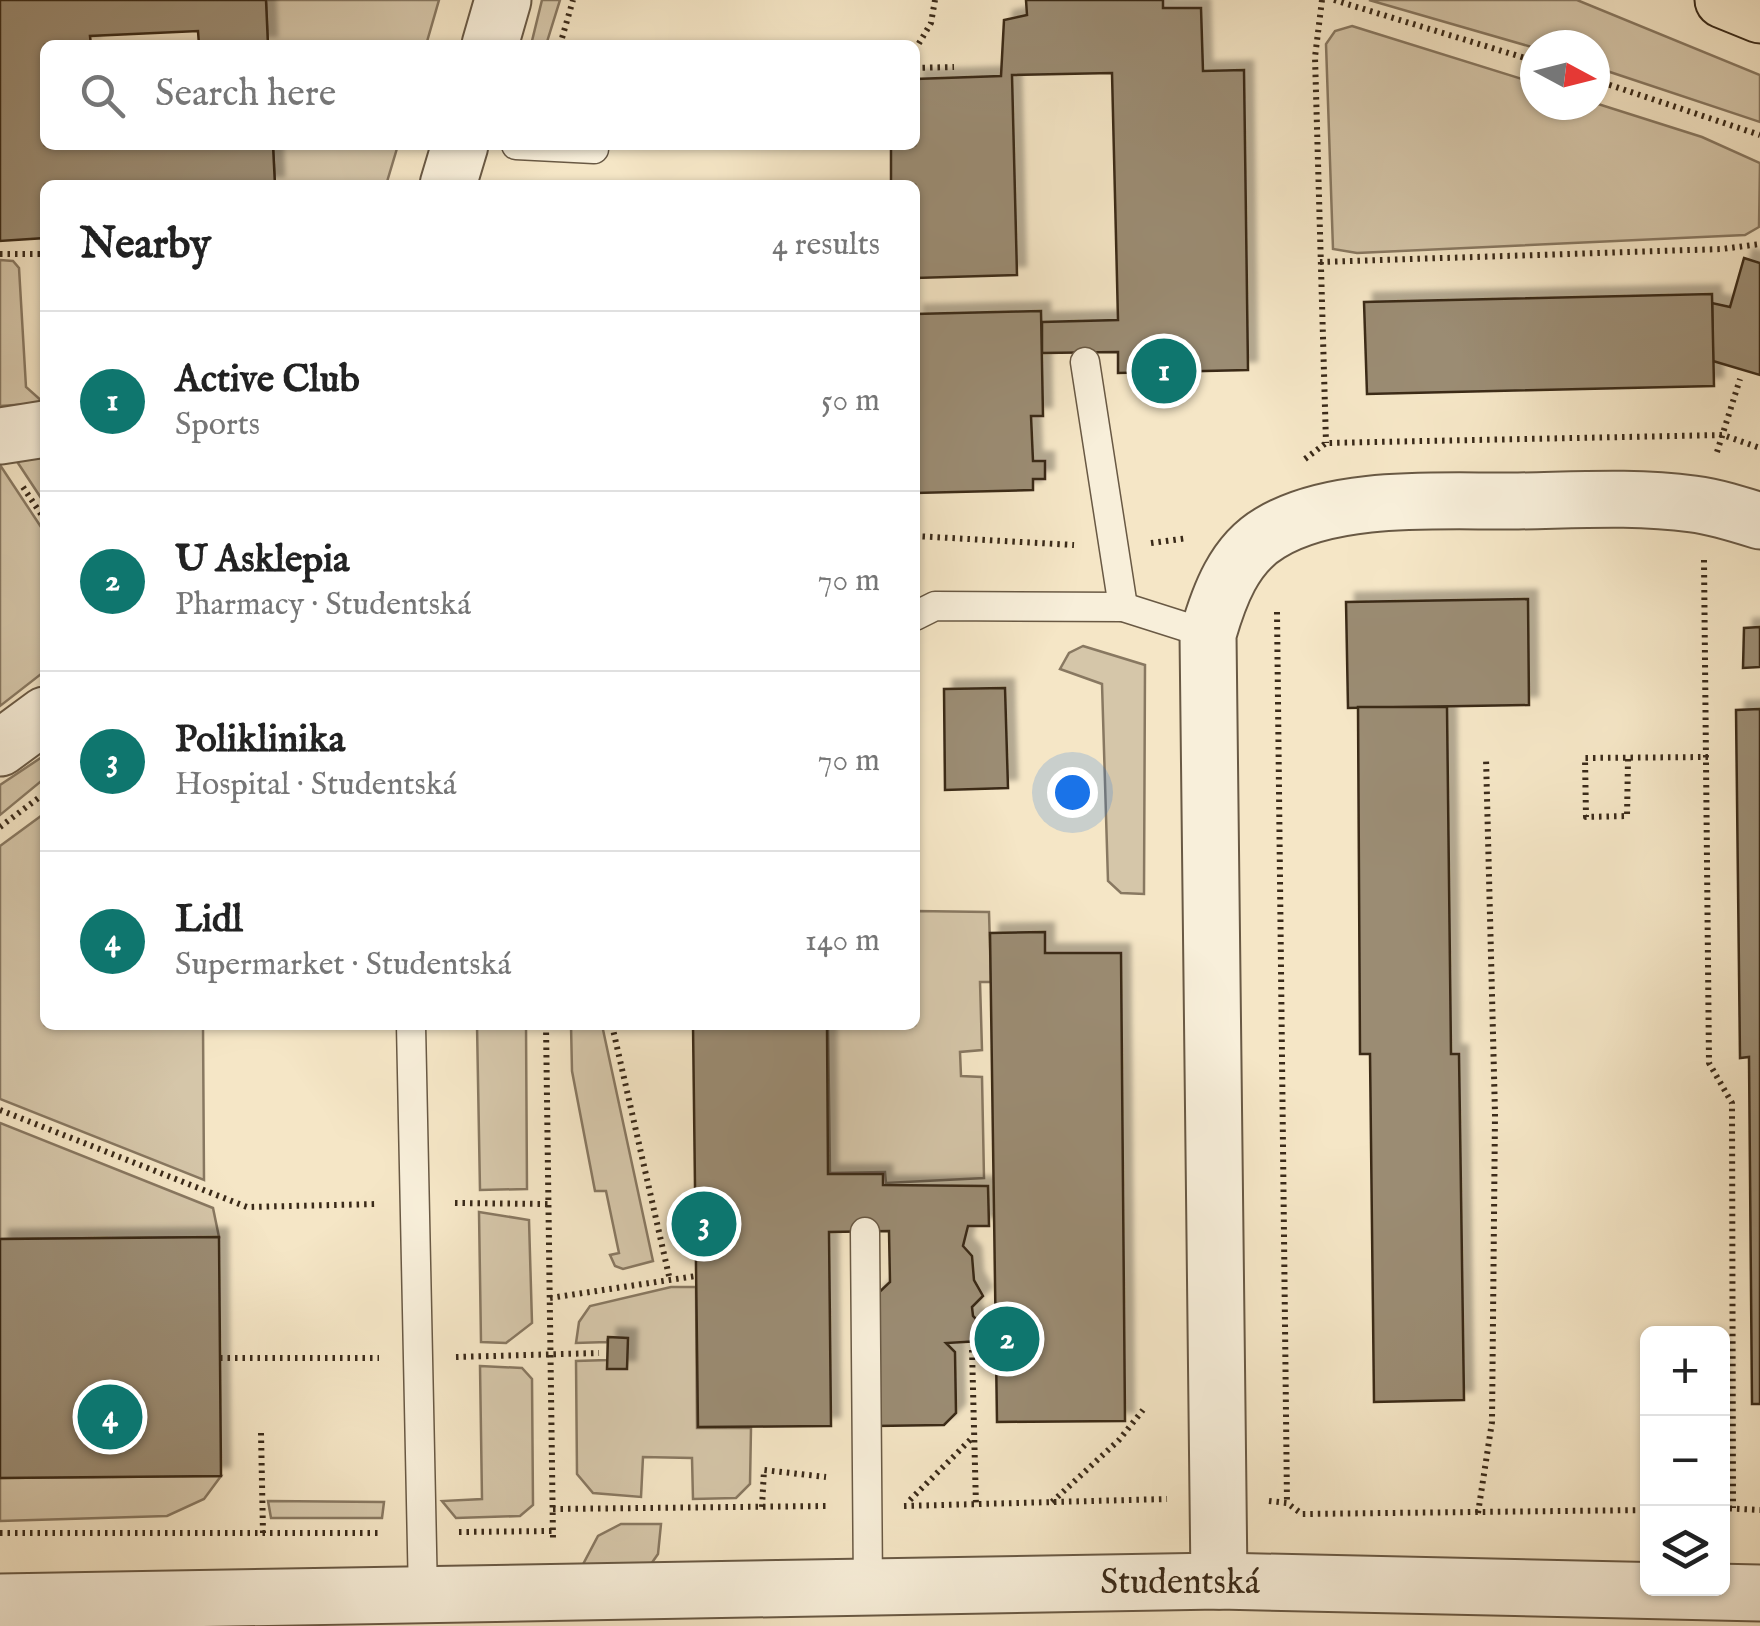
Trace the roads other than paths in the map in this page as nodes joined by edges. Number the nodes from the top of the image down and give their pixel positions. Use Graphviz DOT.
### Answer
graph roads {
  1 [pos="503,0"];
  2 [pos="491,40"];
  3 [pos="458,150"];
  4 [pos="450,180"];
  5 [pos="1085,362"];
  6 [pos="40,431"];
  7 [pos="0,436"];
  8 [pos="1760,521"];
  9 [pos="1123,606"];
  10 [pos="920,614"];
  11 [pos="1208,634"];
  12 [pos="40,719"];
  13 [pos="0,748"];
  14 [pos="411,1030"];
  15 [pos="865,1232"];
  16 [pos="1219,1581"];
  17 [pos="868,1588"];
  18 [pos="1760,1593"];
  19 [pos="423,1596"];
  20 [pos="0,1602"];
  21 [pos="1460,1606"];
  22 [pos="717,1608"];
  1 -- 2 [label="street"];
  3 -- 4 [label="street"];
  5 -- 9 [label="lane"];
  6 -- 7 [label="street"];
  8 -- 11 [label="street"];
  9 -- 10 [label="lane"];
  9 -- 11 [label="lane"];
  11 -- 16 [label="street"];
  12 -- 13 [label="street"];
  14 -- 19 [label="lane"];
  15 -- 17 [label="lane"];
  16 -- 17 [label="street, Studentská"];
  16 -- 21 [label="street, Studentská"];
  17 -- 22 [label="street, Studentská"];
  18 -- 21 [label="street, Studentská"];
  19 -- 20 [label="street, Studentská"];
  19 -- 22 [label="street, Studentská"];
}
